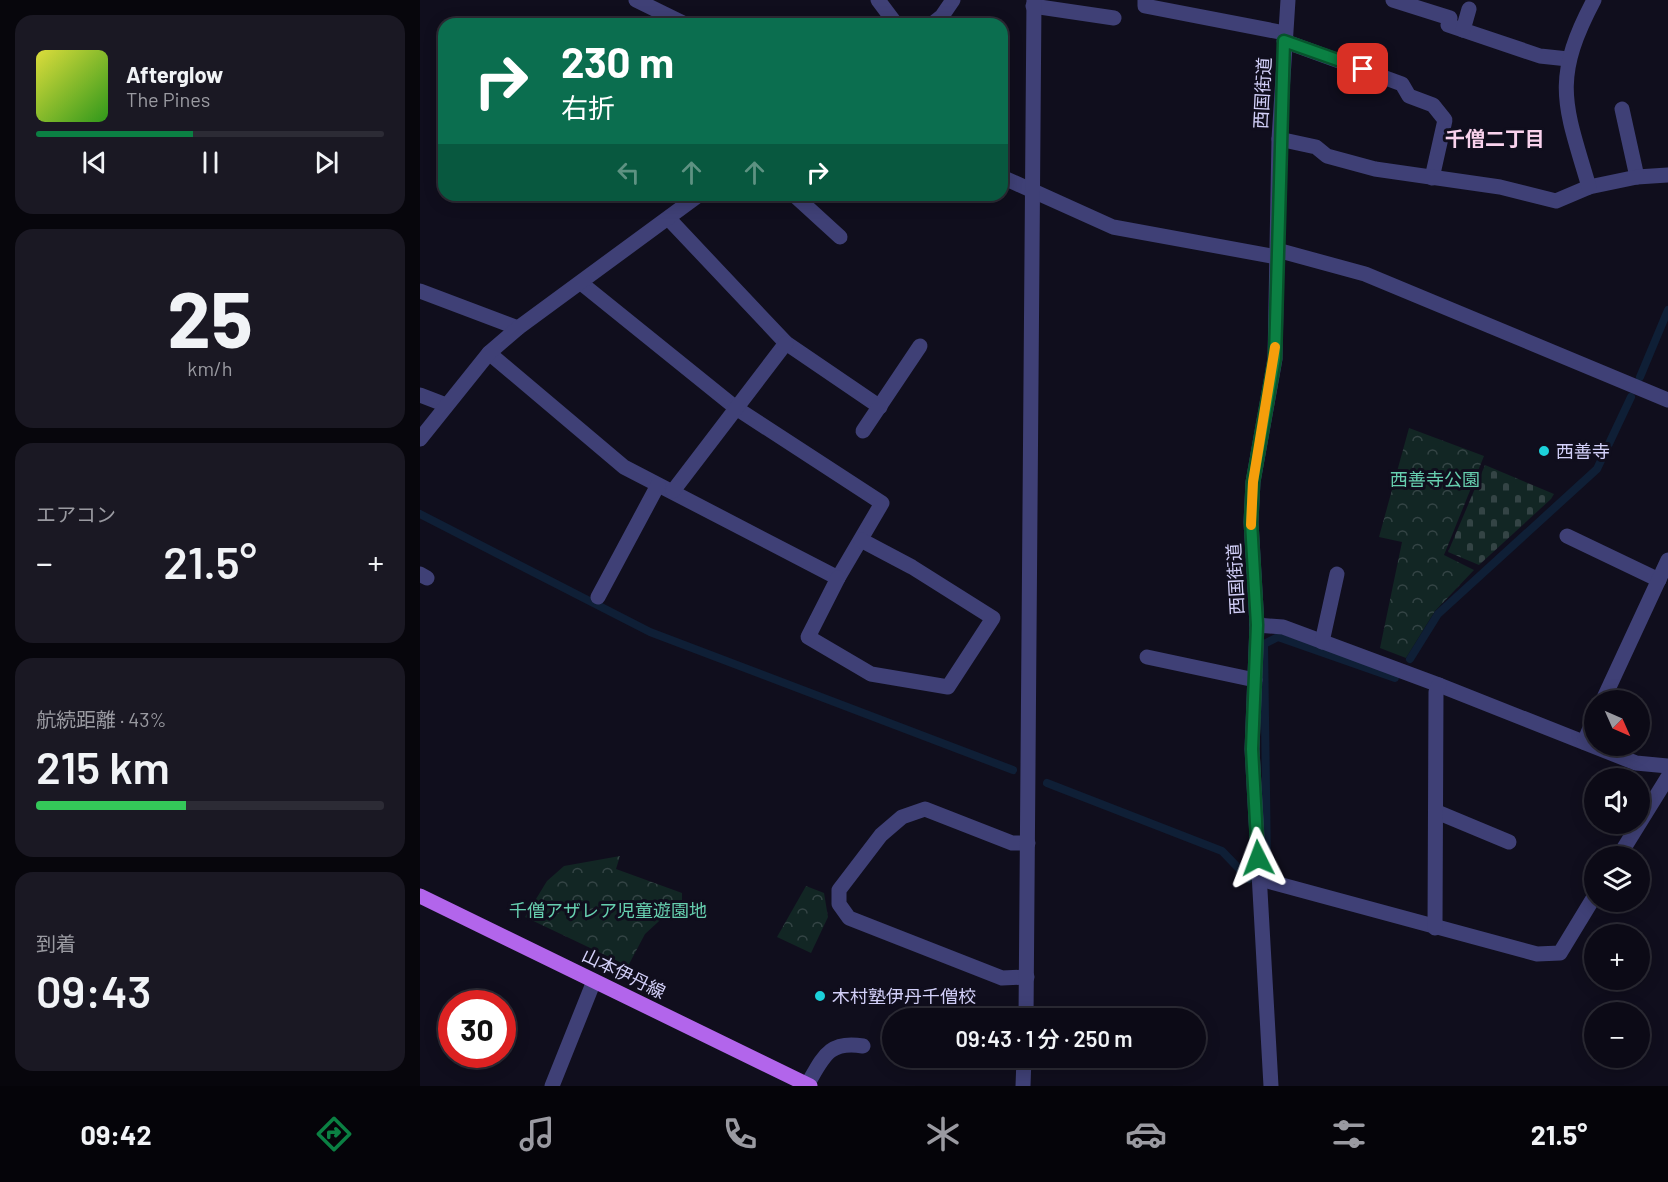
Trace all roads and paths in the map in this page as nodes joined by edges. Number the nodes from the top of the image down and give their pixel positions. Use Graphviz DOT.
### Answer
graph roads {
  1 [pos="636,0"];
  2 [pos="878,0"];
  3 [pos="953,0"];
  4 [pos="1145,0"];
  5 [pos="1288,0"];
  6 [pos="1393,0"];
  7 [pos="1594,0"];
  8 [pos="1034,3"];
  9 [pos="1469,9"];
  10 [pos="674,18"];
  11 [pos="892,18"];
  12 [pos="940,18"];
  13 [pos="1114,18"];
  14 [pos="1463,30"];
  15 [pos="1284,37"];
  16 [pos="1568,59"];
  17 [pos="1622,109"];
  18 [pos="1279,139"];
  19 [pos="1668,175"];
  20 [pos="1637,177"];
  21 [pos="1432,178"];
  22 [pos="1008,180"];
  23 [pos="1589,187"];
  24 [pos="1033,192"];
  25 [pos="692,201"];
  26 [pos="801,201"];
  27 [pos="669,219"];
  28 [pos="840,237"];
  29 [pos="1277,253"];
  30 [pos="581,283"];
  31 [pos="420,291"];
  32 [pos="518,328"];
  33 [pos="786,343"];
  34 [pos="920,346"];
  35 [pos="489,353"];
  36 [pos="420,395"];
  37 [pos="1668,400"];
  38 [pos="446,405"];
  39 [pos="880,407"];
  40 [pos="736,408"];
  41 [pos="863,431"];
  42 [pos="420,439"];
  43 [pos="666,488"];
  44 [pos="1567,536"];
  45 [pos="861,540"];
  46 [pos="1668,560"];
  47 [pos="1337,574"];
  48 [pos="837,578"];
  49 [pos="1659,580"];
  50 [pos="598,597"];
  51 [pos="1257,625"];
  52 [pos="1322,642"];
  53 [pos="1148,657"];
  54 [pos="1255,680"];
  55 [pos="1439,685"];
  56 [pos="1608,690"];
  57 [pos="1584,742"];
  58 [pos="1619,756"];
  59 [pos="1668,766"];
  60 [pos="1668,777"];
  61 [pos="1437,812"];
  62 [pos="1509,842"];
  63 [pos="1028,843"];
  64 [pos="1625,846"];
  65 [pos="1260,879"];
  66 [pos="420,896"];
  67 [pos="1585,912"];
  68 [pos="1435,928"];
  69 [pos="1027,977"];
  70 [pos="594,981"];
  71 [pos="1026,1008"];
  72 [pos="863,1046"];
  73 [pos="1024,1068"];
  74 [pos="788,1081"];
  75 [pos="809,1085"];
  76 [pos="552,1086"];
  77 [pos="1023,1086"];
  78 [pos="1271,1086"];
  1 -- 10 [label="street"];
  2 -- 11 [label="street"];
  3 -- 12 [label="street"];
  4 -- 15 [label="street"];
  5 -- 15 [label="street, 西国街道"];
  6 -- 14 [label="street"];
  7 -- 16 [label="street"];
  8 -- 13 [label="street"];
  8 -- 24 [label="street"];
  9 -- 14 [label="street"];
  14 -- 16 [label="street"];
  15 -- 18 [label="street, 西国街道"];
  15 -- 21 [label="street"];
  16 -- 23 [label="street"];
  17 -- 20 [label="street"];
  18 -- 21 [label="street"];
  18 -- 29 [label="street, 西国街道"];
  19 -- 20 [label="street"];
  20 -- 23 [label="street"];
  21 -- 23 [label="street"];
  22 -- 24 [label="street"];
  24 -- 29 [label="street"];
  24 -- 63 [label="street"];
  25 -- 27 [label="street"];
  26 -- 28 [label="street"];
  27 -- 30 [label="street"];
  27 -- 33 [label="street"];
  29 -- 37 [label="street"];
  29 -- 51 [label="street, 西国街道"];
  30 -- 32 [label="street"];
  30 -- 40 [label="street"];
  31 -- 32 [label="street"];
  32 -- 35 [label="street"];
  33 -- 39 [label="street"];
  33 -- 40 [label="street"];
  34 -- 39 [label="street"];
  35 -- 38 [label="street"];
  35 -- 43 [label="street"];
  36 -- 38 [label="street"];
  38 -- 42 [label="street"];
  39 -- 41 [label="street"];
  40 -- 43 [label="street"];
  40 -- 45 [label="street"];
  43 -- 48 [label="street"];
  43 -- 50 [label="street"];
  44 -- 49 [label="street"];
  45 -- 48 [label="street"];
  45 -- 48 [label="street"];
  46 -- 49 [label="street"];
  47 -- 52 [label="street"];
  49 -- 56 [label="street"];
  51 -- 52 [label="street"];
  51 -- 54 [label="street, 西国街道"];
  52 -- 55 [label="street"];
  53 -- 54 [label="street"];
  54 -- 65 [label="street, 西国街道"];
  55 -- 57 [label="street"];
  55 -- 61 [label="street"];
  58 -- 59 [label="street"];
  60 -- 64 [label="street"];
  61 -- 62 [label="street"];
  61 -- 68 [label="street"];
  63 -- 69 [label="street"];
  63 -- 69 [label="street"];
  65 -- 68 [label="street"];
  65 -- 78 [label="street, 西国街道"];
  66 -- 70 [label="main road, 山本伊丹線"];
  67 -- 68 [label="street"];
  69 -- 71 [label="street"];
  70 -- 74 [label="main road, 山本伊丹線"];
  70 -- 76 [label="street"];
  72 -- 75 [label="street"];
  73 -- 77 [label="street"];
  74 -- 75 [label="main road, 山本伊丹線"];
}
